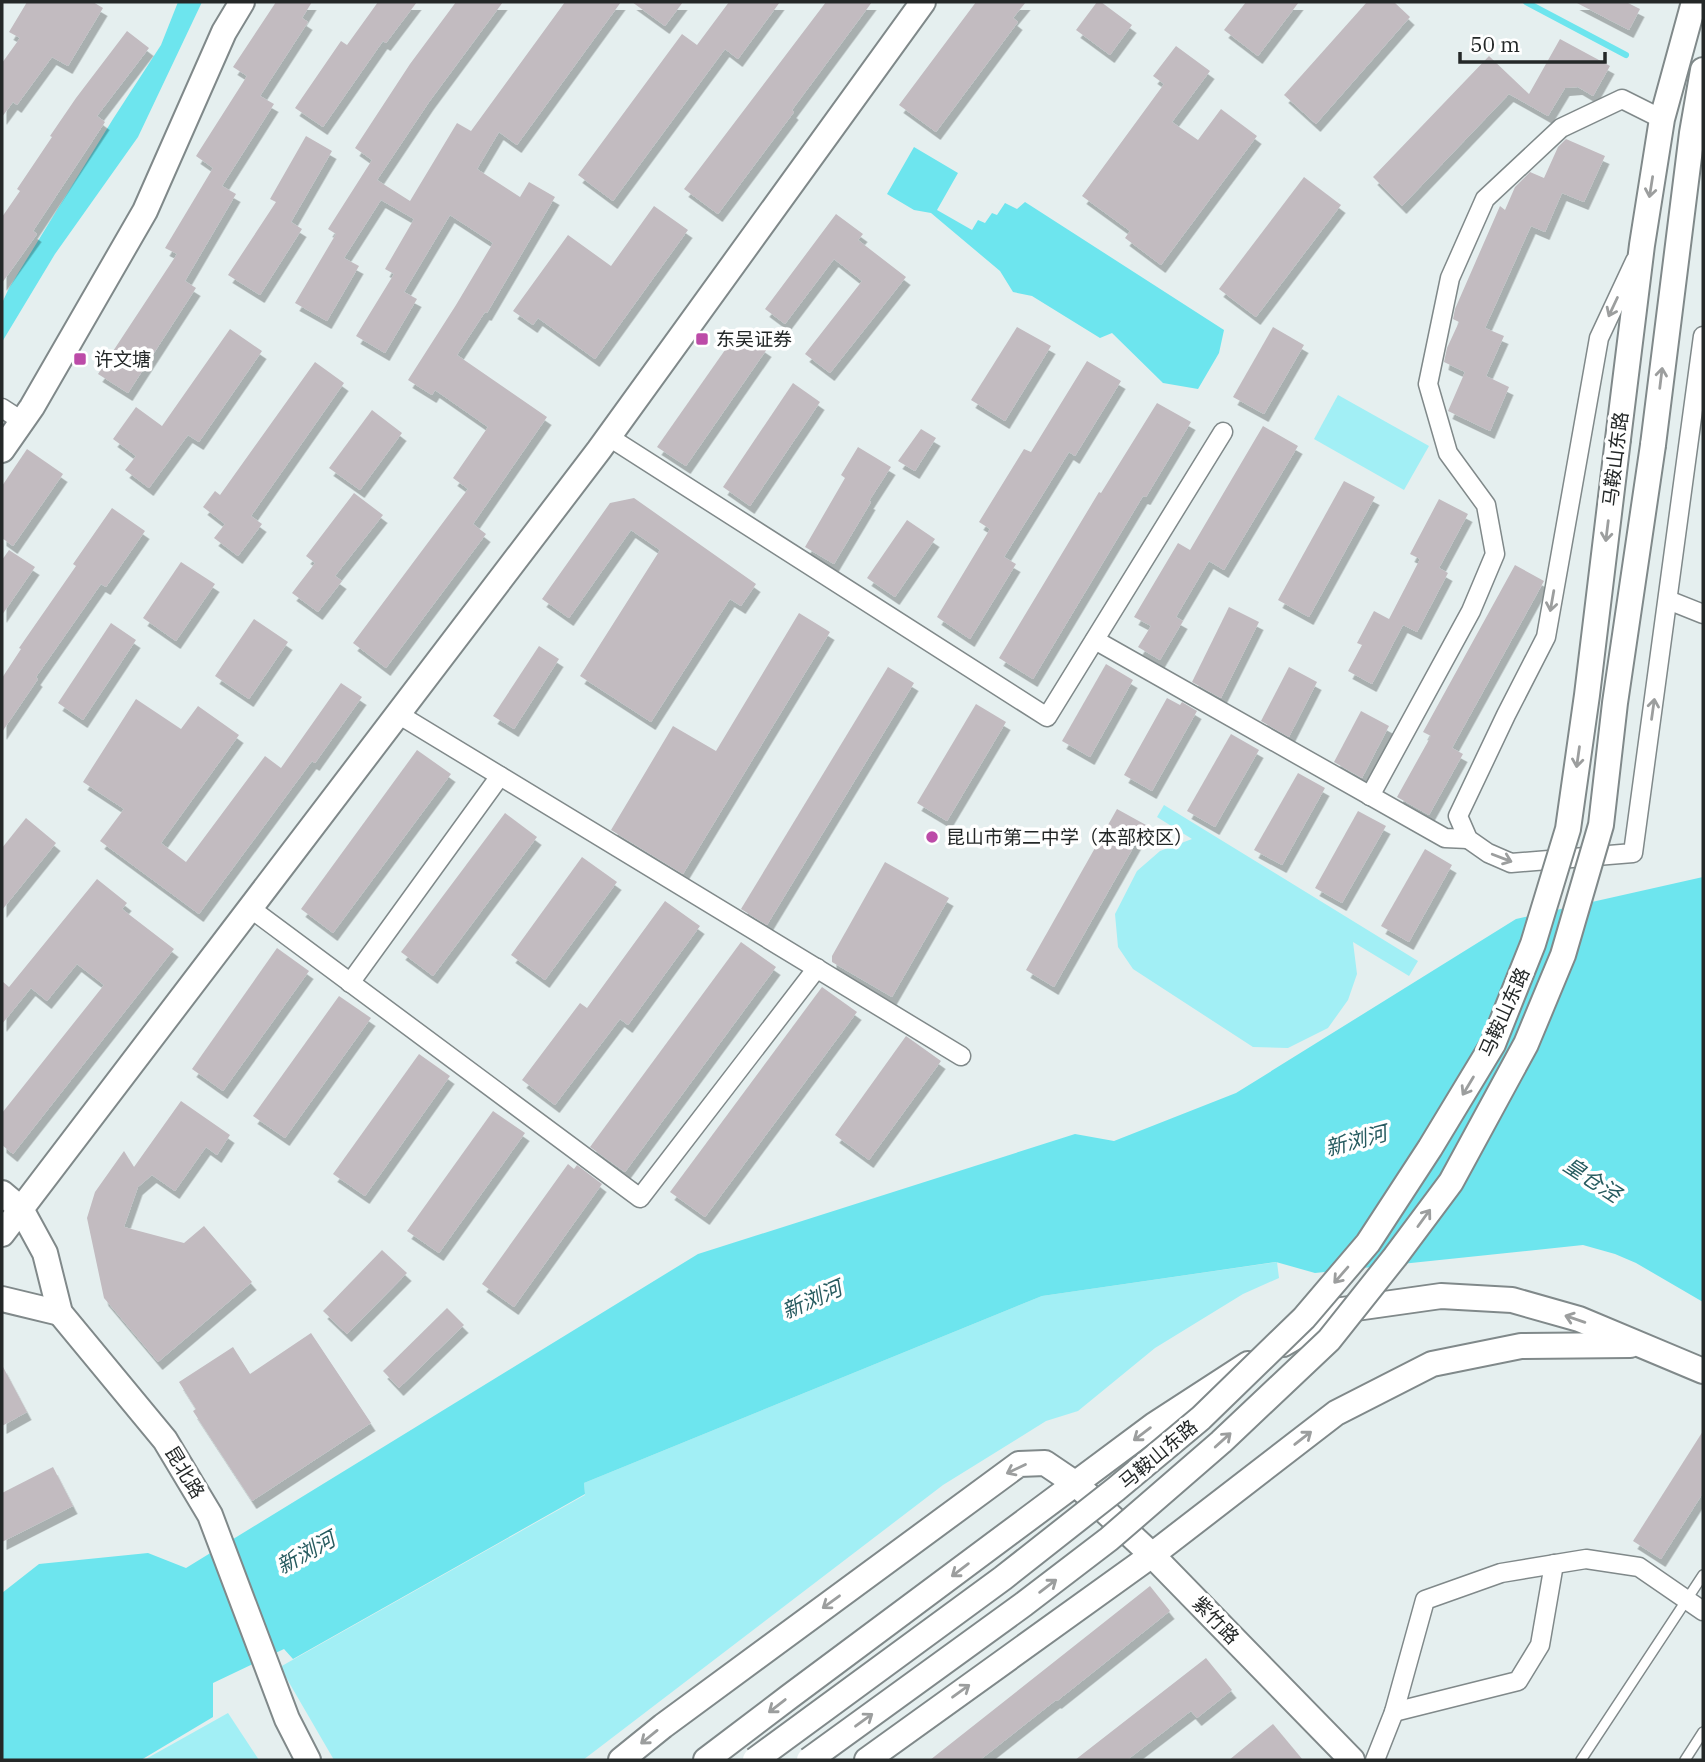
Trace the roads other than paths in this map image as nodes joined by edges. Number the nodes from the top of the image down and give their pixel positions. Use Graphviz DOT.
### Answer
graph roads {
  1 [pos="242,2"];
  2 [pos="923,2"];
  3 [pos="1694,2"];
  4 [pos="1703,70"];
  5 [pos="1669,94"];
  6 [pos="1662,119"];
  7 [pos="1699,124"];
  8 [pos="1642,245"];
  9 [pos="1703,336"];
  10 [pos="12,415"];
  11 [pos="1223,432"];
  12 [pos="609,437"];
  13 [pos="2,450"];
  14 [pos="1668,600"];
  15 [pos="1703,614"];
  16 [pos="1095,639"];
  17 [pos="398,714"];
  18 [pos="500,776"];
  19 [pos="1370,796"];
  20 [pos="1468,839"];
  21 [pos="250,908"];
  22 [pos="817,968"];
  23 [pos="350,983"];
  24 [pos="961,1056"];
  25 [pos="2,1193"];
  26 [pos="21,1209"];
  27 [pos="2,1234"];
  28 [pos="2,1299"];
  29 [pos="60,1313"];
  30 [pos="1638,1345"];
  31 [pos="1703,1371"];
  32 [pos="1076,1483"];
  33 [pos="1152,1555"];
  34 [pos="1554,1564"];
  35 [pos="1703,1575"];
  36 [pos="1687,1600"];
  37 [pos="1703,1611"];
  38 [pos="1394,1712"];
  39 [pos="1703,1732"];
  40 [pos="878,1757"];
  41 [pos="308,1760"];
  42 [pos="621,1760"];
  43 [pos="706,1760"];
  44 [pos="755,1760"];
  45 [pos="809,1760"];
  46 [pos="1352,1760"];
  47 [pos="1376,1760"];
  48 [pos="1581,1760"];
  49 [pos="1685,1760"];
  1 -- 10 [label="main road"];
  2 -- 12 [label="main road"];
  3 -- 5 [label="main road, 马鞍山东路"];
  4 -- 7 [label="main road, 马鞍山东路"];
  5 -- 6 [label="main road, 马鞍山东路"];
  5 -- 7 [label="main road"];
  6 -- 7 [label="main road"];
  6 -- 8 [label="main road, 马鞍山东路, one-way"];
  6 -- 19 [label="street"];
  45 -- 7 [label="main road, 马鞍山东路, one-way, bridge"];
  8 -- 20 [label="street, one-way"];
  8 -- 44 [label="main road, 马鞍山东路, one-way, bridge"];
  9 -- 14 [label="street"];
  10 -- 13 [label="main road"];
  11 -- 16 [label="street"];
  12 -- 16 [label="street"];
  12 -- 17 [label="main road"];
  14 -- 15 [label="street"];
  20 -- 14 [label="street, one-way"];
  16 -- 19 [label="street"];
  17 -- 18 [label="street"];
  17 -- 21 [label="main road"];
  18 -- 22 [label="street"];
  18 -- 23 [label="street"];
  19 -- 20 [label="street"];
  21 -- 23 [label="street"];
  21 -- 26 [label="main road"];
  22 -- 23 [label="street"];
  22 -- 24 [label="street"];
  25 -- 26 [label="main road"];
  26 -- 27 [label="main road"];
  26 -- 29 [label="main road, 昆北路"];
  28 -- 29 [label="main road"];
  29 -- 41 [label="main road, 昆北路"];
  30 -- 31 [label="main road"];
  30 -- 32 [label="main road, one-way"];
  33 -- 30 [label="main road, one-way"];
  32 -- 33 [label="main road, 紫竹路"];
  32 -- 42 [label="main road, 紫竹路, one-way"];
  32 -- 43 [label="main road, one-way"];
  40 -- 33 [label="main road, one-way"];
  33 -- 46 [label="main road, 紫竹路"];
  34 -- 36 [label="street"];
  34 -- 38 [label="street"];
  34 -- 38 [label="street"];
  35 -- 36 [label="lane"];
  36 -- 37 [label="street"];
  36 -- 48 [label="lane"];
  38 -- 47 [label="street"];
  39 -- 49 [label="lane"];
}
